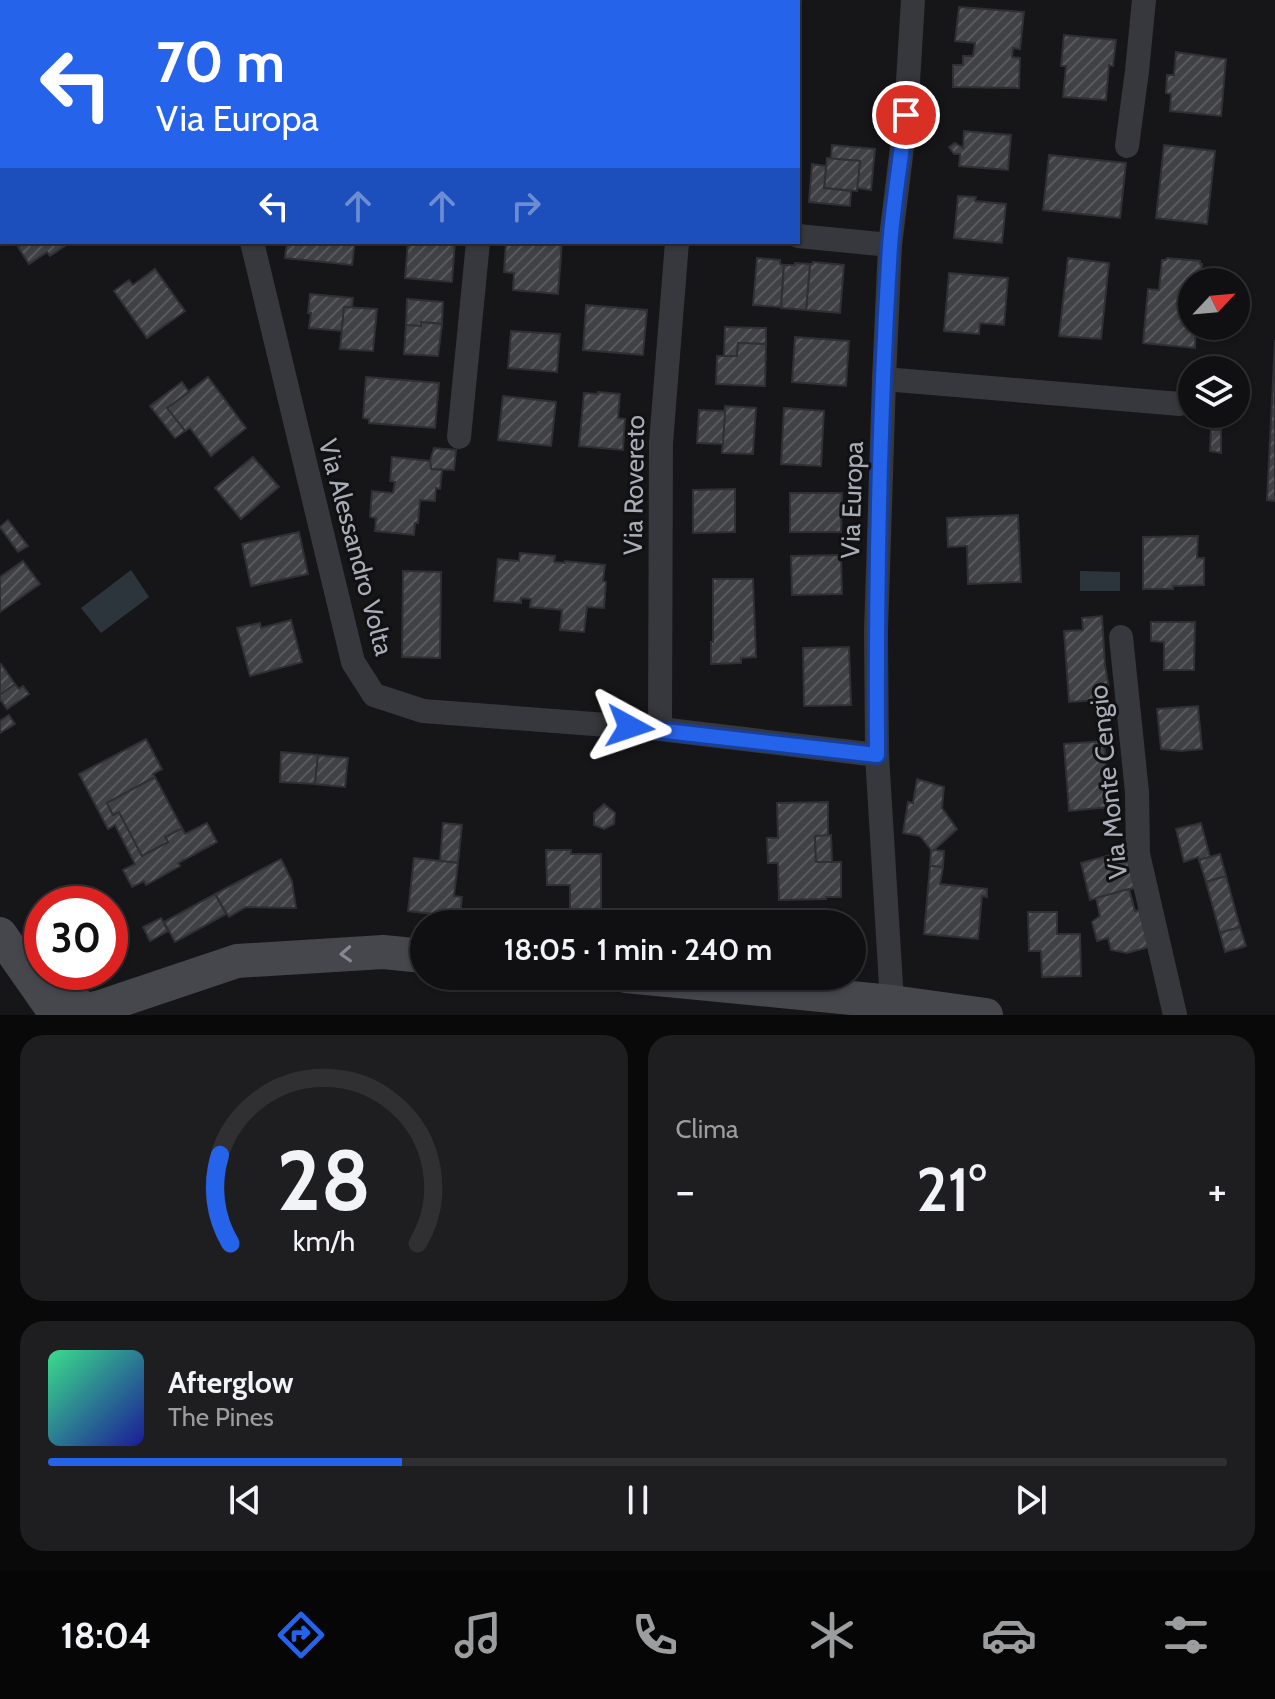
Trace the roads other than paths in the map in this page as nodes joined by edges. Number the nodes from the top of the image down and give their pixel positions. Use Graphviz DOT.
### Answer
graph roads {
  1 [pos="913,0"];
  2 [pos="1144,0"];
  3 [pos="1127,146"];
  4 [pos="800,236"];
  5 [pos="252,244"];
  6 [pos="478,244"];
  7 [pos="677,244"];
  8 [pos="890,245"];
  9 [pos="884,379"];
  10 [pos="1178,404"];
  11 [pos="459,437"];
  12 [pos="1121,637"];
  13 [pos="660,729"];
  14 [pos="877,755"];
  15 [pos="0,934"];
  16 [pos="410,955"];
  17 [pos="769,990"];
  18 [pos="892,1002"];
  19 [pos="48,1011"];
  20 [pos="87,1013"];
  21 [pos="986,1015"];
  22 [pos="1175,1015"];
  1 -- 8 [label="street, Via Europa"];
  2 -- 3 [label="street"];
  4 -- 8 [label="street"];
  5 -- 13 [label="street, Via Alessandro Volta"];
  6 -- 11 [label="street"];
  7 -- 13 [label="street, Via Rovereto"];
  8 -- 9 [label="street, Via Europa"];
  9 -- 10 [label="street"];
  9 -- 14 [label="street, Via Europa"];
  12 -- 22 [label="street, Via Monte Cengio"];
  13 -- 14 [label="street, Via Alessandro Volta"];
  14 -- 18 [label="street, Via Europa"];
  15 -- 19 [label="street"];
  16 -- 20 [label="street, one-way"];
  17 -- 18 [label="street"];
  18 -- 21 [label="street"];
  19 -- 20 [label="street"];
}
